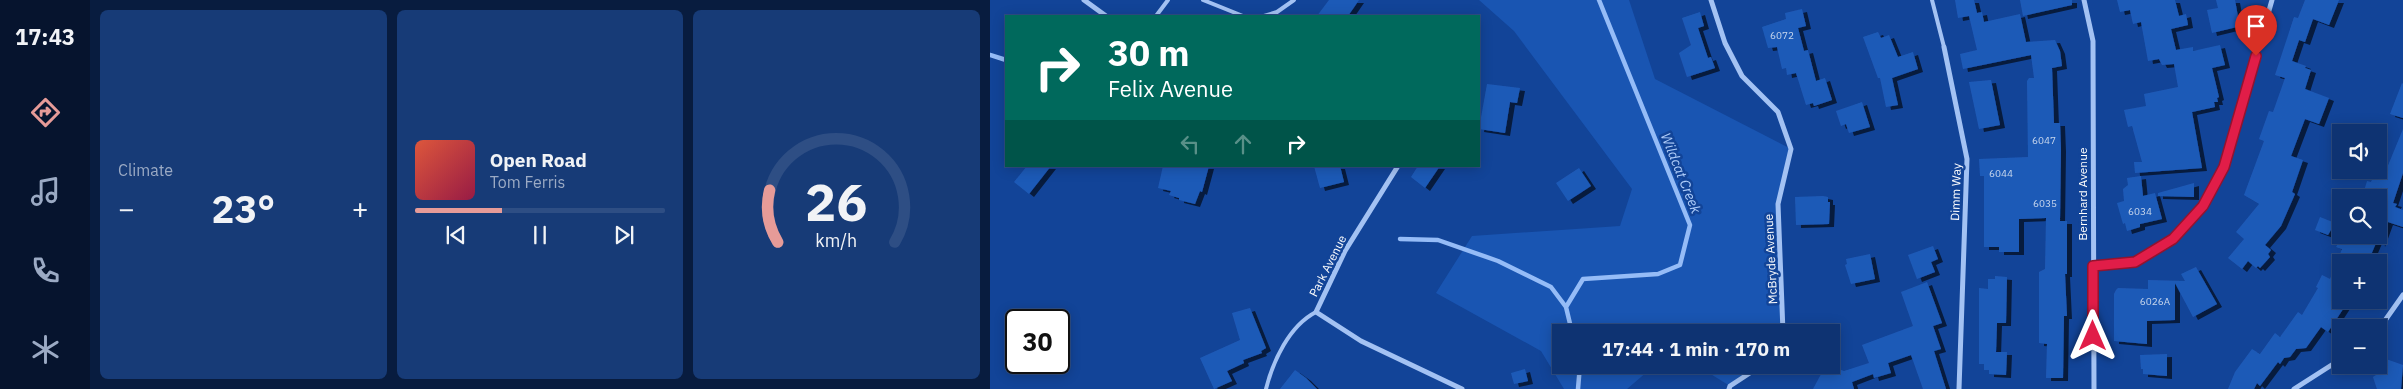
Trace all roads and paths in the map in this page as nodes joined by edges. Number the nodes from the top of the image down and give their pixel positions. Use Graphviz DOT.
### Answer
graph roads {
  1 [pos="1084,0"];
  2 [pos="1168,0"];
  3 [pos="1203,0"];
  4 [pos="1294,0"];
  5 [pos="1711,0"];
  6 [pos="1932,0"];
  7 [pos="2084,0"];
  8 [pos="2272,0"];
  9 [pos="1105,15"];
  10 [pos="1157,15"];
  11 [pos="1240,15"];
  12 [pos="1267,15"];
  13 [pos="1944,47"];
  14 [pos="1397,167"];
  15 [pos="2093,266"];
  16 [pos="2403,296"];
  17 [pos="1316,312"];
  18 [pos="2386,319"];
  19 [pos="1783,324"];
  20 [pos="2332,365"];
  21 [pos="1748,374"];
  22 [pos="1266,389"];
  23 [pos="1462,389"];
  24 [pos="1729,389"];
  25 [pos="1960,389"];
  26 [pos="2094,389"];
  27 [pos="2294,389"];
  1 -- 9 [label="street"];
  2 -- 10 [label="lane"];
  3 -- 11 [label="lane"];
  4 -- 12 [label="lane"];
  5 -- 19 [label="street, McBryde Avenue"];
  6 -- 13 [label="lane, Dimm Way"];
  7 -- 15 [label="street, Bernhard Avenue"];
  8 -- 15 [label="street"];
  13 -- 25 [label="street, Dimm Way"];
  14 -- 17 [label="street, Park Avenue"];
  15 -- 26 [label="street, Bernhard Avenue"];
  16 -- 18 [label="street"];
  17 -- 22 [label="lane"];
  17 -- 23 [label="street, Park Avenue"];
  20 -- 27 [label="street"];
  21 -- 24 [label="street"];
}
